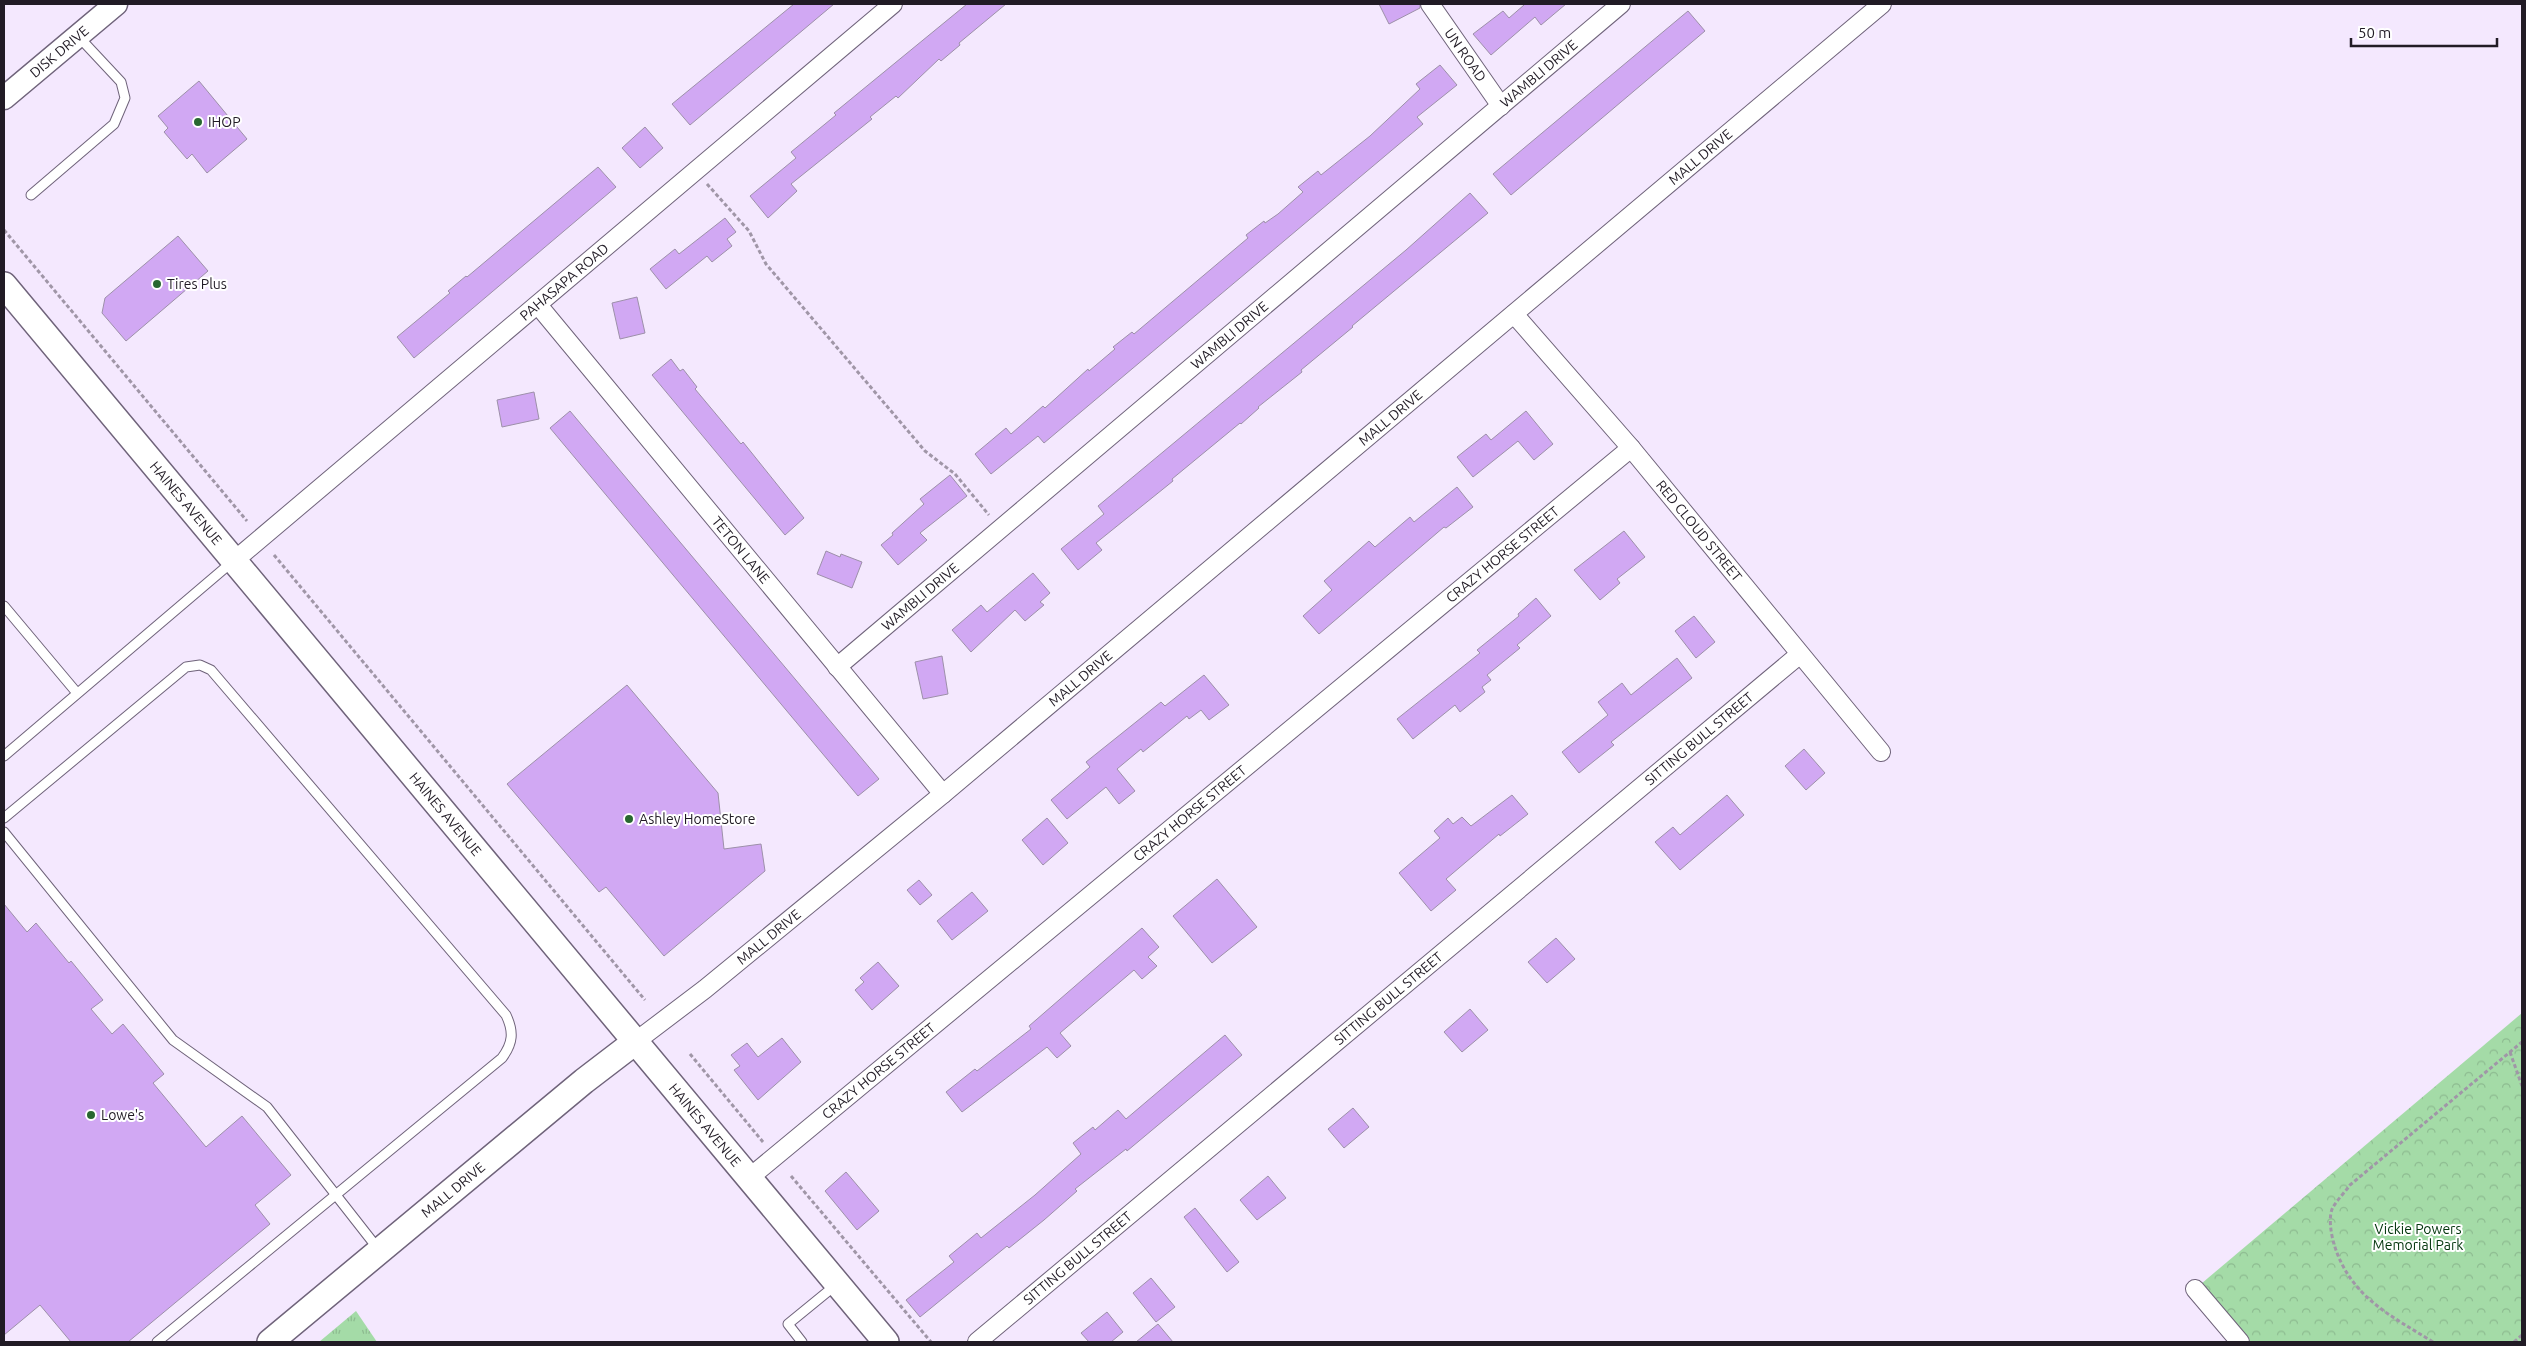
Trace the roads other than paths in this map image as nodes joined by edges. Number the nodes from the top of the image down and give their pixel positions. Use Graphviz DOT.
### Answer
graph roads {
  1 [pos="116,4"];
  2 [pos="893,4"];
  3 [pos="1430,4"];
  4 [pos="1621,4"];
  5 [pos="1882,4"];
  6 [pos="78,36"];
  7 [pos="4,98"];
  8 [pos="1501,106"];
  9 [pos="31,195"];
  10 [pos="4,284"];
  11 [pos="538,305"];
  12 [pos="1514,314"];
  13 [pos="1631,448"];
  14 [pos="234,560"];
  15 [pos="4,606"];
  16 [pos="1799,655"];
  17 [pos="837,667"];
  18 [pos="77,693"];
  19 [pos="1880,752"];
  20 [pos="4,756"];
  21 [pos="942,794"];
  22 [pos="4,818"];
  23 [pos="4,832"];
  24 [pos="634,1042"];
  25 [pos="749,1178"];
  26 [pos="336,1195"];
  27 [pos="380,1251"];
  28 [pos="837,1284"];
  29 [pos="2195,1289"];
  30 [pos="157,1342"];
  31 [pos="270,1342"];
  32 [pos="802,1342"];
  33 [pos="886,1342"];
  34 [pos="977,1342"];
  35 [pos="2240,1342"];
  1 -- 6 [label="street, DISK DRIVE"];
  2 -- 11 [label="street, PAHASAPA ROAD"];
  3 -- 8 [label="street, UN ROAD"];
  4 -- 8 [label="street, WAMBLI DRIVE"];
  5 -- 12 [label="street, MALL DRIVE"];
  6 -- 7 [label="street, DISK DRIVE"];
  6 -- 9 [label="lane"];
  8 -- 17 [label="street, WAMBLI DRIVE"];
  10 -- 14 [label="main road, HAINES AVENUE"];
  11 -- 14 [label="street, PAHASAPA ROAD"];
  11 -- 17 [label="street, TETON LANE"];
  12 -- 13 [label="street, RED CLOUD STREET"];
  12 -- 21 [label="street, MALL DRIVE"];
  13 -- 16 [label="street, RED CLOUD STREET"];
  13 -- 25 [label="street, CRAZY HORSE STREET"];
  14 -- 18 [label="lane"];
  14 -- 24 [label="main road, HAINES AVENUE"];
  15 -- 18 [label="lane"];
  16 -- 19 [label="street, RED CLOUD STREET"];
  16 -- 34 [label="street, SITTING BULL STREET"];
  17 -- 21 [label="street, TETON LANE"];
  18 -- 20 [label="lane"];
  21 -- 24 [label="street, MALL DRIVE"];
  22 -- 26 [label="lane"];
  23 -- 26 [label="lane"];
  24 -- 25 [label="main road, HAINES AVENUE"];
  24 -- 27 [label="main road, MALL DRIVE"];
  25 -- 28 [label="main road, HAINES AVENUE"];
  26 -- 27 [label="lane"];
  26 -- 30 [label="lane"];
  27 -- 31 [label="main road, MALL DRIVE"];
  28 -- 32 [label="lane"];
  28 -- 33 [label="main road, HAINES AVENUE"];
  29 -- 35 [label="street"];
}
